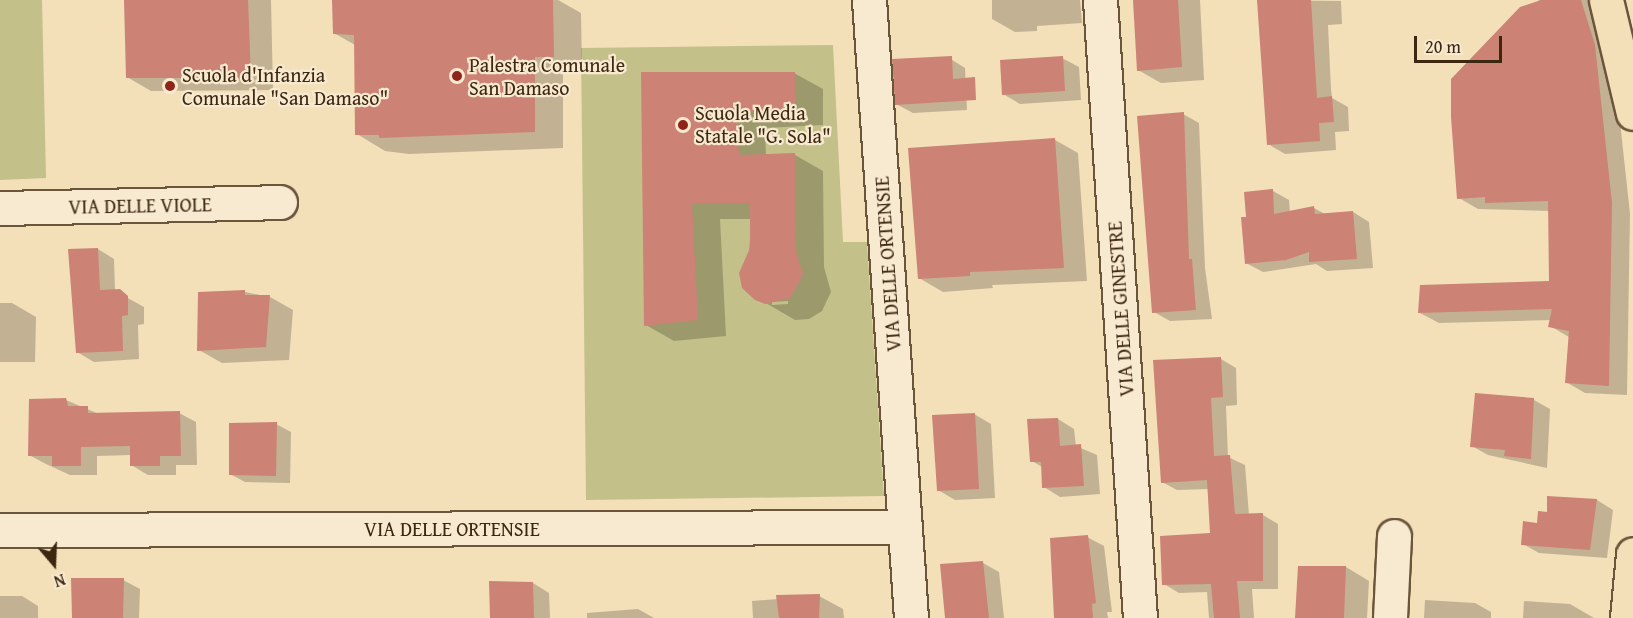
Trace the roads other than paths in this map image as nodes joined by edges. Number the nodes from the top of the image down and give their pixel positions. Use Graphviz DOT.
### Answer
graph roads {
  1 [pos="869,0"];
  2 [pos="1100,0"];
  3 [pos="1606,0"];
  4 [pos="1629,73"];
  5 [pos="1633,113"];
  6 [pos="280,202"];
  7 [pos="0,208"];
  8 [pos="905,527"];
  9 [pos="0,530"];
  10 [pos="1394,536"];
  11 [pos="1633,554"];
  12 [pos="911,618"];
  13 [pos="1140,618"];
  14 [pos="1390,618"];
  15 [pos="1627,618"];
  1 -- 8 [label="street, VIA DELLE ORTENSIE"];
  2 -- 13 [label="street, VIA DELLE GINESTRE"];
  3 -- 4 [label="main road"];
  4 -- 5 [label="main road"];
  6 -- 7 [label="street, VIA DELLE VIOLE"];
  8 -- 9 [label="street, VIA DELLE ORTENSIE"];
  8 -- 12 [label="street, VIA DELLE ORTENSIE"];
  10 -- 14 [label="street"];
  11 -- 15 [label="main road"];
}
